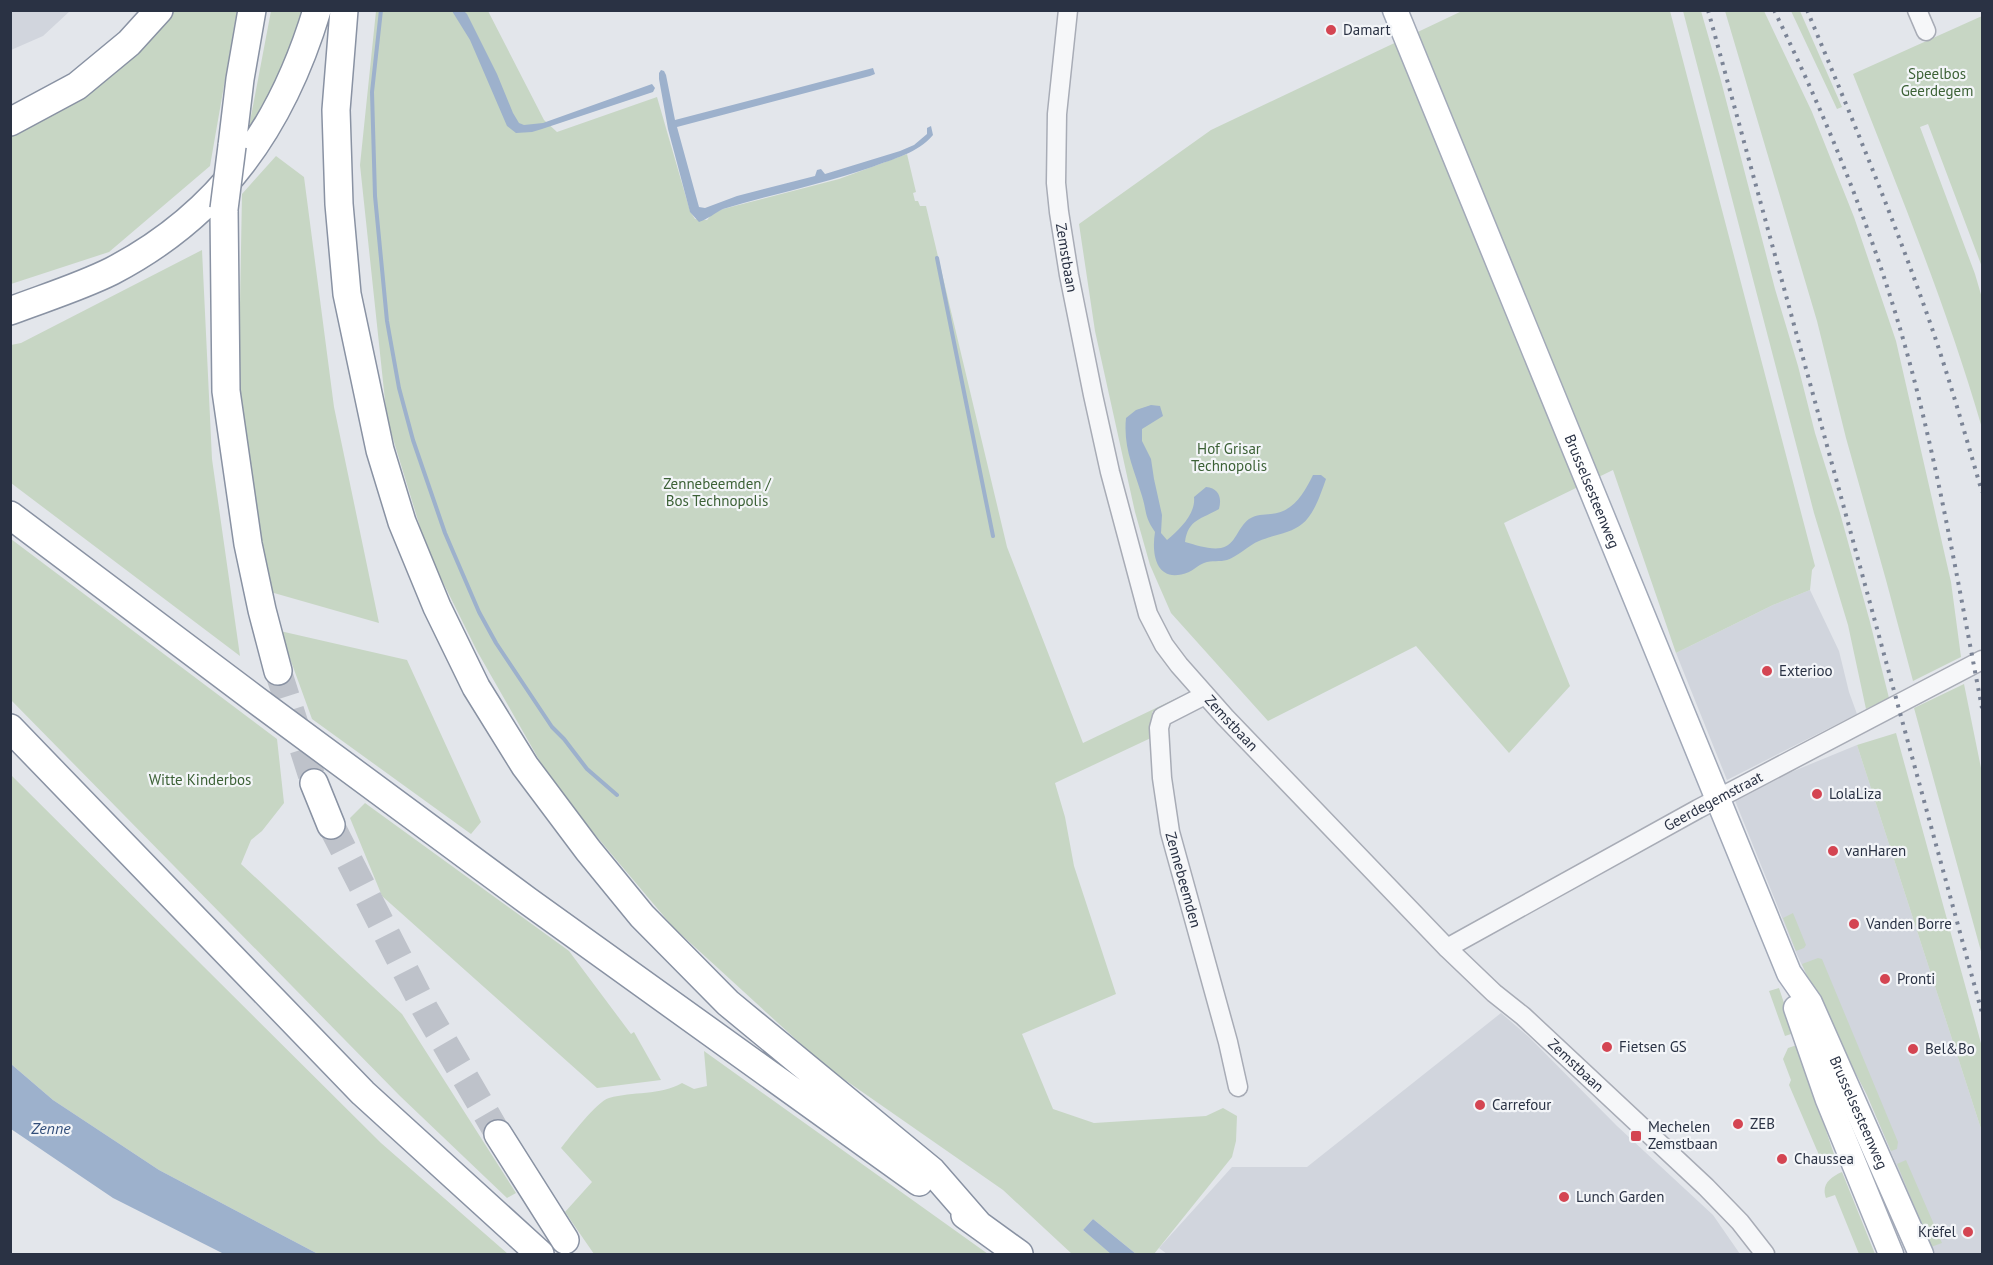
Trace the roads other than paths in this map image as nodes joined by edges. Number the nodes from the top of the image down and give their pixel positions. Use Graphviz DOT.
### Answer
graph roads {
  1 [pos="159,10"];
  2 [pos="252,10"];
  3 [pos="317,10"];
  4 [pos="344,10"];
  5 [pos="1068,10"];
  6 [pos="1395,10"];
  7 [pos="1917,10"];
  8 [pos="1926,32"];
  9 [pos="10,122"];
  10 [pos="10,311"];
  11 [pos="10,515"];
  12 [pos="1983,660"];
  13 [pos="278,671"];
  14 [pos="1205,695"];
  15 [pos="10,728"];
  16 [pos="315,783"];
  17 [pos="1719,799"];
  18 [pos="331,825"];
  19 [pos="1448,948"];
  20 [pos="1789,973"];
  21 [pos="1238,1087"];
  22 [pos="498,1134"];
  23 [pos="979,1225"];
  24 [pos="565,1240"];
  25 [pos="540,1254"];
  26 [pos="1019,1254"];
  27 [pos="1765,1254"];
  28 [pos="1891,1254"];
  29 [pos="1921,1254"];
  1 -- 9 [label="highway"];
  2 -- 13 [label="highway, bridge"];
  3 -- 10 [label="highway"];
  4 -- 23 [label="highway"];
  5 -- 14 [label="street, Zemstbaan"];
  6 -- 17 [label="main road, Brusselsesteenweg"];
  7 -- 8 [label="street"];
  11 -- 23 [label="highway"];
  12 -- 17 [label="street, Geerdegemstraat"];
  14 -- 19 [label="street, Zemstbaan"];
  14 -- 21 [label="street, Zennebeemden"];
  15 -- 25 [label="highway"];
  16 -- 18 [label="highway"];
  17 -- 19 [label="street, Geerdegemstraat"];
  17 -- 20 [label="main road, Brusselsesteenweg"];
  19 -- 27 [label="street, Zemstbaan"];
  20 -- 28 [label="main road, Brusselsesteenweg"];
  20 -- 29 [label="main road, Brusselsesteenweg"];
  22 -- 24 [label="highway"];
  23 -- 26 [label="highway"];
}
